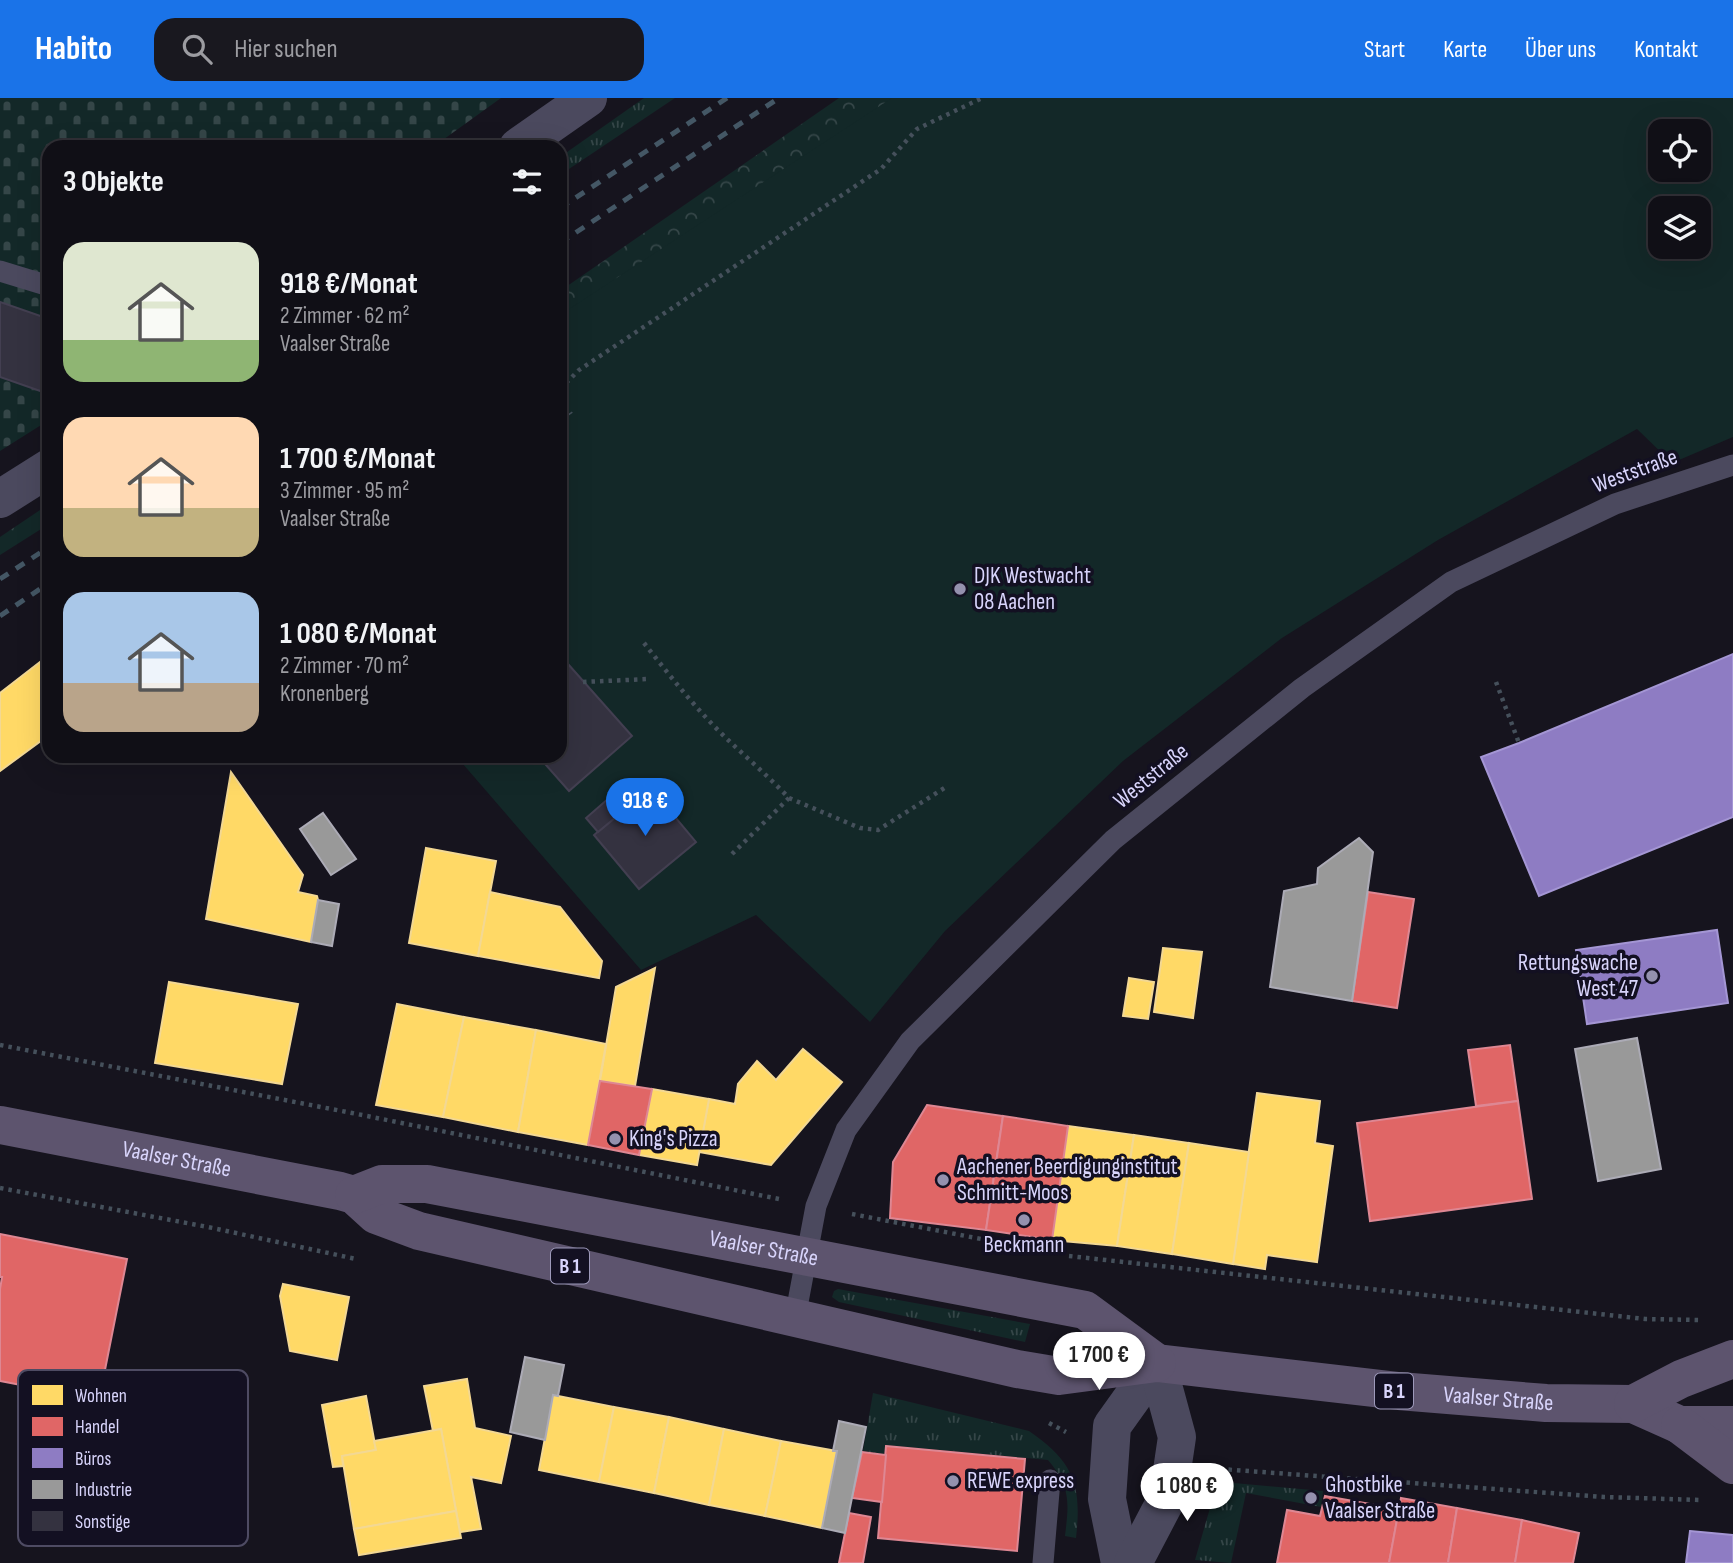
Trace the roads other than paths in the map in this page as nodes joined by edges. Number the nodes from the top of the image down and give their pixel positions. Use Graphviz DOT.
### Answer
graph roads {
  1 [pos="588,98"];
  2 [pos="528,140"];
  3 [pos="0,271"];
  4 [pos="42,284"];
  5 [pos="1733,465"];
  6 [pos="42,472"];
  7 [pos="0,499"];
  8 [pos="0,1125"];
  9 [pos="354,1195"];
  10 [pos="806,1256"];
  11 [pos="795,1318"];
  12 [pos="1733,1359"];
  13 [pos="1157,1363"];
  14 [pos="1681,1379"];
  15 [pos="1633,1404"];
  16 [pos="1680,1425"];
  17 [pos="1733,1425"];
  18 [pos="1733,1465"];
  19 [pos="1050,1480"];
  20 [pos="1042,1563"];
  21 [pos="1120,1563"];
  22 [pos="1133,1563"];
  1 -- 2 [label="street"];
  3 -- 4 [label="lane"];
  5 -- 10 [label="lane, Weststraße"];
  6 -- 7 [label="street"];
  8 -- 9 [label="main road, Vaalser Straße / B 1"];
  9 -- 10 [label="main road, Vaalser Straße / B 1"];
  9 -- 11 [label="main road, Vaalser Straße / B 1"];
  10 -- 11 [label="lane, Weststraße"];
  10 -- 13 [label="main road, Vaalser Straße / B 1"];
  11 -- 13 [label="main road, Vaalser Straße / B 1"];
  12 -- 14 [label="main road, Vaalser Straße / B 1"];
  13 -- 15 [label="main road, Vaalser Straße / B 1"];
  13 -- 21 [label="street"];
  13 -- 22 [label="street"];
  14 -- 15 [label="main road, Vaalser Straße / B 1"];
  14 -- 16 [label="lane"];
  15 -- 16 [label="main road, Vaalser Straße / B 1"];
  16 -- 17 [label="main road, Vaalser Straße / B 1"];
  16 -- 18 [label="main road"];
  19 -- 20 [label="lane"];
}
